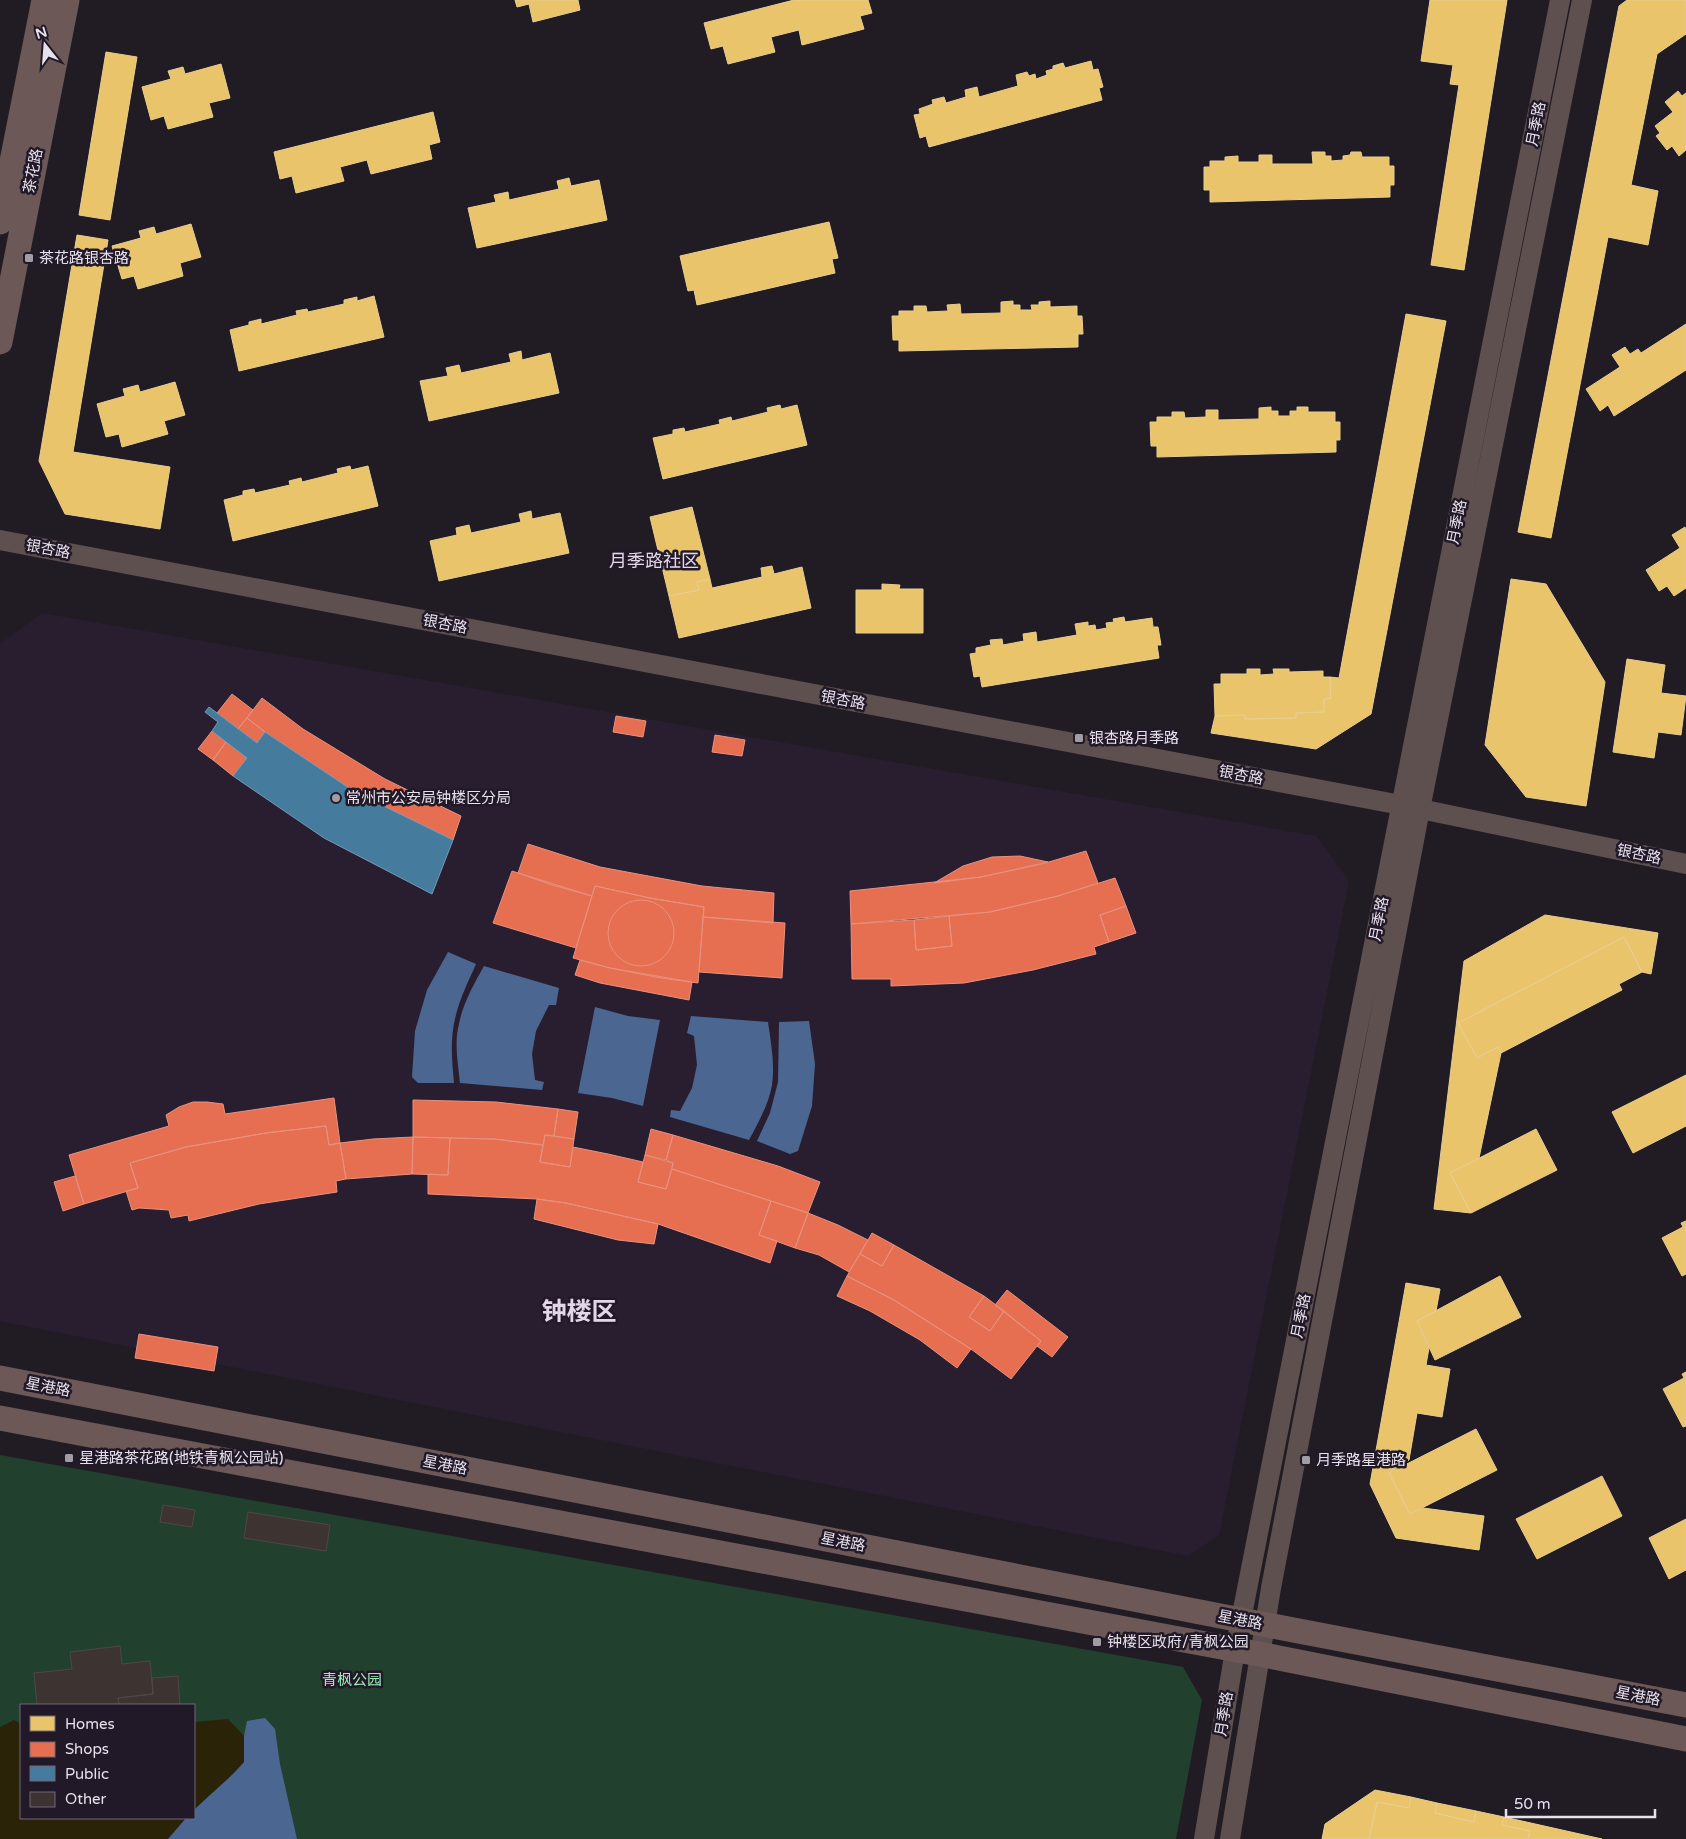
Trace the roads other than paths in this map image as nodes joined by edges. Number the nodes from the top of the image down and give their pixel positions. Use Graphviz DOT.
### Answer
graph roads {
  1 [pos="44,0"];
  2 [pos="67,0"];
  3 [pos="1560,0"];
  4 [pos="1582,0"];
  5 [pos="0,222"];
  6 [pos="0,342"];
  7 [pos="0,540"];
  8 [pos="1410,807"];
  9 [pos="1686,864"];
  10 [pos="0,1378"];
  11 [pos="0,1418"];
  12 [pos="1253,1623"];
  13 [pos="1235,1650"];
  14 [pos="1259,1654"];
  15 [pos="1686,1705"];
  16 [pos="1686,1739"];
  17 [pos="1204,1839"];
  18 [pos="1230,1839"];
  1 -- 5 [label="main road, 茶花路"];
  2 -- 6 [label="main road, 茶花路"];
  3 -- 8 [label="street, 月季路"];
  4 -- 8 [label="street, 月季路"];
  7 -- 8 [label="street, 银杏路"];
  8 -- 9 [label="street, 银杏路"];
  8 -- 12 [label="street, 月季路"];
  10 -- 12 [label="main road, 星港路"];
  11 -- 13 [label="main road, 星港路"];
  12 -- 13 [label="street, 月季路"];
  12 -- 14 [label="street, 月季路"];
  12 -- 15 [label="main road, 星港路"];
  13 -- 14 [label="main road, 星港路"];
  13 -- 17 [label="street, 月季路"];
  14 -- 16 [label="main road, 星港路"];
  14 -- 18 [label="street, 月季路"];
}
